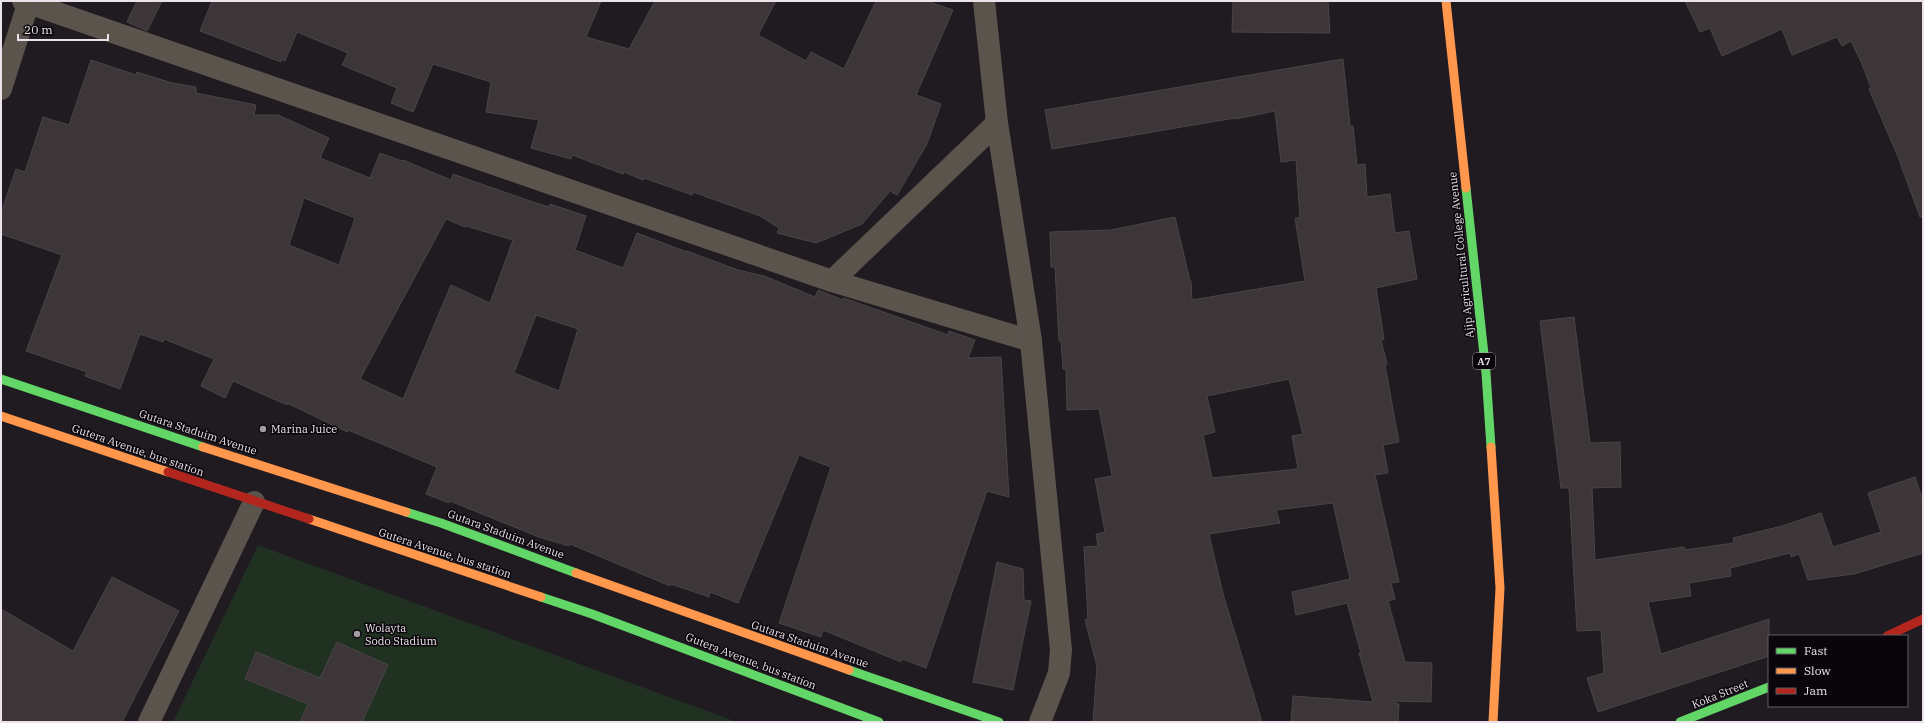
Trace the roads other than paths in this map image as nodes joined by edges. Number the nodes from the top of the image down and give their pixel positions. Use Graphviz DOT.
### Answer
graph roads {
  1 [pos="984,1"];
  2 [pos="1446,1"];
  3 [pos="27,2"];
  4 [pos="1,89"];
  5 [pos="997,123"];
  6 [pos="832,281"];
  7 [pos="1031,341"];
  8 [pos="1,379"];
  9 [pos="1,416"];
  10 [pos="254,502"];
  11 [pos="1923,619"];
  12 [pos="1889,635"];
  13 [pos="1768,687"];
  14 [pos="149,722"];
  15 [pos="879,722"];
  16 [pos="999,722"];
  17 [pos="1040,722"];
  18 [pos="1493,722"];
  19 [pos="1680,722"];
  1 -- 5 [label="street"];
  2 -- 18 [label="main road, Ajip Agricultural College Avenue / A7"];
  3 -- 4 [label="street"];
  3 -- 6 [label="street"];
  5 -- 6 [label="street"];
  5 -- 7 [label="street"];
  6 -- 7 [label="street"];
  7 -- 17 [label="street"];
  8 -- 16 [label="main road, Gutara Staduim Avenue"];
  9 -- 10 [label="main road, Gutera Avenue, bus station"];
  10 -- 14 [label="street"];
  10 -- 15 [label="main road, Gutera Avenue, bus station"];
  11 -- 12 [label="main road"];
  13 -- 19 [label="main road, Koka Street"];
}
